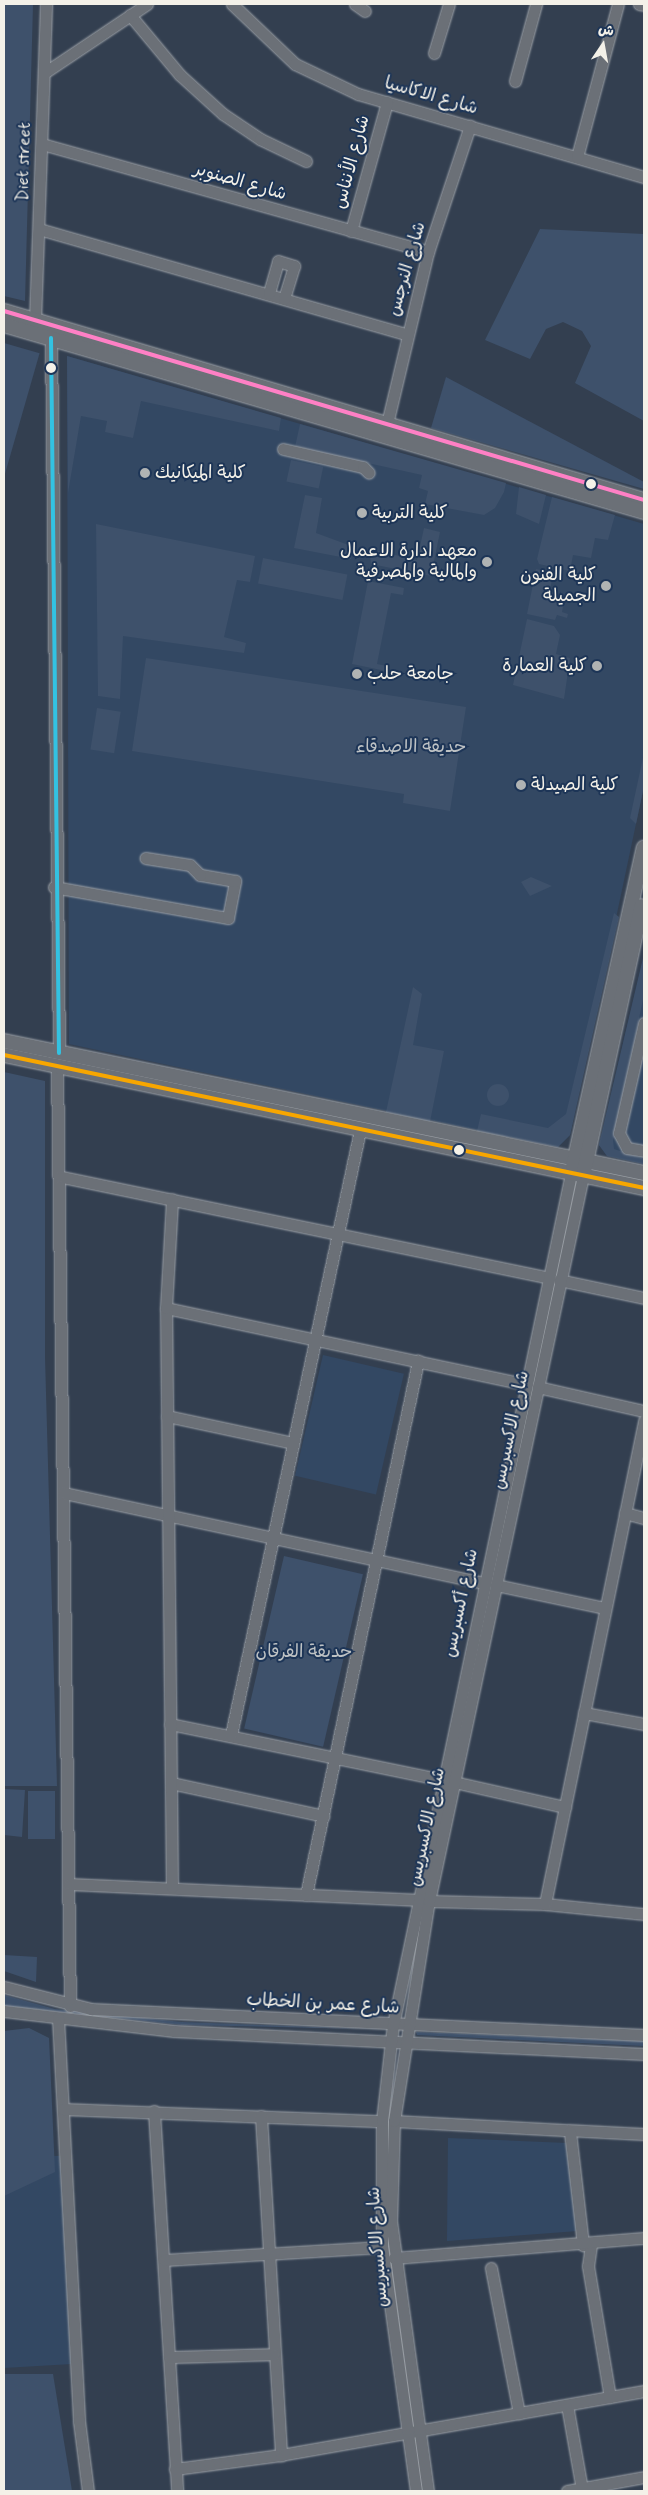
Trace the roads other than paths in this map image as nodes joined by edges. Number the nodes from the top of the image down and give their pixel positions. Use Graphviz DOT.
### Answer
graph roads {
  1 [pos="46,4"];
  2 [pos="147,4"];
  3 [pos="232,4"];
  4 [pos="355,4"];
  5 [pos="449,4"];
  6 [pos="536,4"];
  7 [pos="618,4"];
  8 [pos="639,4"];
  9 [pos="644,5"];
  10 [pos="364,11"];
  11 [pos="130,15"];
  12 [pos="434,54"];
  13 [pos="44,73"];
  14 [pos="515,81"];
  15 [pos="387,102"];
  16 [pos="470,126"];
  17 [pos="42,144"];
  18 [pos="577,157"];
  19 [pos="306,161"];
  20 [pos="644,177"];
  21 [pos="39,229"];
  22 [pos="351,231"];
  23 [pos="428,252"];
  24 [pos="269,293"];
  25 [pos="284,298"];
  26 [pos="4,311"];
  27 [pos="35,321"];
  28 [pos="4,325"];
  29 [pos="406,334"];
  30 [pos="51,338"];
  31 [pos="386,424"];
  32 [pos="283,449"];
  33 [pos="369,473"];
  34 [pos="644,500"];
  35 [pos="644,512"];
  36 [pos="644,848"];
  37 [pos="146,858"];
  38 [pos="54,887"];
  39 [pos="644,896"];
  40 [pos="644,1023"];
  41 [pos="4,1041"];
  42 [pos="59,1053"];
  43 [pos="4,1055"];
  44 [pos="57,1068"];
  45 [pos="360,1130"];
  46 [pos="644,1152"];
  47 [pos="580,1160"];
  48 [pos="644,1173"];
  49 [pos="577,1175"];
  50 [pos="62,1177"];
  51 [pos="644,1188"];
  52 [pos="172,1200"];
  53 [pos="338,1234"];
  54 [pos="553,1279"];
  55 [pos="644,1298"];
  56 [pos="166,1308"];
  57 [pos="315,1340"];
  58 [pos="418,1361"];
  59 [pos="525,1384"];
  60 [pos="538,1387"];
  61 [pos="644,1411"];
  62 [pos="167,1416"];
  63 [pos="644,1420"];
  64 [pos="293,1444"];
  65 [pos="64,1493"];
  66 [pos="625,1513"];
  67 [pos="169,1516"];
  68 [pos="644,1518"];
  69 [pos="273,1538"];
  70 [pos="376,1560"];
  71 [pos="483,1583"];
  72 [pos="496,1586"];
  73 [pos="606,1608"];
  74 [pos="584,1713"];
  75 [pos="170,1724"];
  76 [pos="644,1724"];
  77 [pos="231,1735"];
  78 [pos="336,1757"];
  79 [pos="449,1781"];
  80 [pos="170,1783"];
  81 [pos="565,1807"];
  82 [pos="323,1816"];
  83 [pos="69,1884"];
  84 [pos="172,1887"];
  85 [pos="306,1895"];
  86 [pos="416,1900"];
  87 [pos="430,1901"];
  88 [pos="545,1904"];
  89 [pos="644,1914"];
  90 [pos="4,1987"];
  91 [pos="70,2006"];
  92 [pos="4,2012"];
  93 [pos="58,2018"];
  94 [pos="393,2025"];
  95 [pos="407,2025"];
  96 [pos="644,2035"];
  97 [pos="391,2040"];
  98 [pos="404,2040"];
  99 [pos="644,2054"];
  100 [pos="63,2109"];
  101 [pos="154,2111"];
  102 [pos="261,2116"];
  103 [pos="388,2121"];
  104 [pos="570,2132"];
  105 [pos="644,2134"];
  106 [pos="644,2238"];
  107 [pos="587,2245"];
  108 [pos="382,2247"];
  109 [pos="270,2255"];
  110 [pos="394,2258"];
  111 [pos="164,2260"];
  112 [pos="491,2268"];
  113 [pos="274,2354"];
  114 [pos="169,2357"];
  115 [pos="644,2391"];
  116 [pos="610,2397"];
  117 [pos="567,2404"];
  118 [pos="518,2413"];
  119 [pos="414,2432"];
  120 [pos="281,2455"];
  121 [pos="175,2469"];
  122 [pos="644,2477"];
  123 [pos="582,2489"];
  124 [pos="88,2491"];
  125 [pos="177,2491"];
  126 [pos="416,2491"];
  127 [pos="428,2491"];
  128 [pos="567,2491"];
  1 -- 13 [label="street, Diet street"];
  2 -- 11 [label="street"];
  3 -- 15 [label="street, شارع الاكاسيا"];
  4 -- 10 [label="street"];
  5 -- 12 [label="street"];
  6 -- 14 [label="street"];
  7 -- 18 [label="street"];
  8 -- 9 [label="street"];
  11 -- 13 [label="street"];
  11 -- 19 [label="street"];
  13 -- 17 [label="street, Diet street"];
  15 -- 16 [label="street, شارع الاكاسيا"];
  15 -- 22 [label="street, شارع الأنناس"];
  16 -- 18 [label="street, شارع الاكاسيا"];
  16 -- 23 [label="street, شارع النرجس"];
  17 -- 21 [label="street, Diet street"];
  17 -- 22 [label="street, شارع الصنوبر"];
  18 -- 20 [label="street, شارع الاكاسيا"];
  21 -- 24 [label="street"];
  21 -- 27 [label="street, Diet street"];
  22 -- 23 [label="street, شارع الصنوبر"];
  23 -- 29 [label="street, شارع النرجس"];
  24 -- 25 [label="street"];
  24 -- 25 [label="street"];
  25 -- 29 [label="street"];
  26 -- 27 [label="main road"];
  27 -- 31 [label="main road"];
  28 -- 30 [label="main road"];
  29 -- 31 [label="street, شارع النرجس"];
  30 -- 35 [label="main road"];
  30 -- 38 [label="street"];
  31 -- 34 [label="main road"];
  32 -- 33 [label="street"];
  36 -- 47 [label="main road"];
  37 -- 38 [label="street"];
  38 -- 42 [label="street"];
  39 -- 47 [label="main road"];
  40 -- 46 [label="street"];
  41 -- 42 [label="main road"];
  42 -- 47 [label="main road"];
  43 -- 44 [label="main road"];
  44 -- 45 [label="main road"];
  44 -- 50 [label="street"];
  45 -- 49 [label="main road"];
  45 -- 53 [label="street"];
  47 -- 48 [label="main road"];
  47 -- 49 [label="main road"];
  49 -- 51 [label="main road"];
  49 -- 54 [label="street, شارع أكسبريس"];
  50 -- 52 [label="street"];
  50 -- 65 [label="street"];
  52 -- 53 [label="street"];
  52 -- 56 [label="street"];
  53 -- 54 [label="street"];
  53 -- 57 [label="street"];
  54 -- 55 [label="street"];
  54 -- 59 [label="street, شارع أكسبريس"];
  54 -- 60 [label="street, شارع الاكسبريس"];
  56 -- 57 [label="street"];
  56 -- 62 [label="street"];
  57 -- 58 [label="street"];
  57 -- 64 [label="street"];
  58 -- 59 [label="street"];
  58 -- 70 [label="street"];
  59 -- 71 [label="street, شارع أكسبريس"];
  60 -- 61 [label="street"];
  60 -- 72 [label="street, شارع الاكسبريس"];
  62 -- 64 [label="street"];
  62 -- 67 [label="street"];
  63 -- 66 [label="street"];
  64 -- 69 [label="street"];
  65 -- 67 [label="street"];
  65 -- 83 [label="street"];
  66 -- 68 [label="street"];
  66 -- 73 [label="street"];
  67 -- 69 [label="street"];
  67 -- 75 [label="street"];
  69 -- 70 [label="street"];
  69 -- 77 [label="street"];
  70 -- 71 [label="street"];
  70 -- 78 [label="street"];
  71 -- 79 [label="street, شارع أكسبريس"];
  72 -- 73 [label="street"];
  72 -- 79 [label="street, شارع الاكسبريس"];
  73 -- 74 [label="street"];
  74 -- 76 [label="street"];
  74 -- 81 [label="street"];
  75 -- 77 [label="street"];
  75 -- 80 [label="street"];
  77 -- 78 [label="street"];
  78 -- 79 [label="street"];
  78 -- 82 [label="street"];
  79 -- 81 [label="street"];
  79 -- 86 [label="street, شارع أكسبريس"];
  79 -- 87 [label="street, شارع الاكسبريس"];
  80 -- 82 [label="street"];
  80 -- 84 [label="street"];
  81 -- 88 [label="street"];
  82 -- 85 [label="street"];
  83 -- 84 [label="street"];
  83 -- 91 [label="street"];
  84 -- 85 [label="street"];
  85 -- 86 [label="street"];
  86 -- 94 [label="street, شارع أكسبريس"];
  87 -- 88 [label="street"];
  87 -- 95 [label="street, شارع الاكسبريس"];
  88 -- 89 [label="street"];
  90 -- 91 [label="street, شارع عمر بن الخطاب"];
  91 -- 94 [label="street, شارع عمر بن الخطاب"];
  92 -- 93 [label="street, شارع عمر بن الخطاب"];
  93 -- 97 [label="street, شارع عمر بن الخطاب"];
  93 -- 100 [label="street"];
  94 -- 95 [label="street, شارع عمر بن الخطاب"];
  94 -- 97 [label="street, شارع أكسبريس"];
  95 -- 96 [label="street, شارع عمر بن الخطاب"];
  95 -- 98 [label="street, شارع الاكسبريس"];
  97 -- 98 [label="street, شارع عمر بن الخطاب"];
  97 -- 103 [label="street, شارع أكسبريس"];
  98 -- 99 [label="street, شارع عمر بن الخطاب"];
  98 -- 103 [label="street, شارع الاكسبريس"];
  100 -- 101 [label="street"];
  100 -- 124 [label="street"];
  101 -- 102 [label="street"];
  101 -- 111 [label="street"];
  102 -- 103 [label="street"];
  102 -- 109 [label="street"];
  103 -- 104 [label="street"];
  103 -- 108 [label="street"];
  103 -- 110 [label="street, شارع الاكسبريس"];
  104 -- 105 [label="street"];
  104 -- 107 [label="street"];
  106 -- 107 [label="street"];
  107 -- 110 [label="street"];
  107 -- 116 [label="street"];
  108 -- 109 [label="street"];
  108 -- 119 [label="street"];
  109 -- 111 [label="street"];
  109 -- 113 [label="street"];
  110 -- 119 [label="street, شارع الاكسبريس"];
  111 -- 114 [label="street"];
  112 -- 118 [label="street"];
  113 -- 114 [label="street"];
  113 -- 120 [label="street"];
  114 -- 121 [label="street"];
  115 -- 116 [label="street"];
  116 -- 117 [label="street"];
  117 -- 118 [label="street"];
  117 -- 123 [label="street"];
  118 -- 119 [label="street"];
  119 -- 120 [label="street"];
  119 -- 126 [label="street"];
  119 -- 127 [label="street, شارع الاكسبريس"];
  120 -- 121 [label="street"];
  121 -- 125 [label="street"];
  122 -- 123 [label="street"];
  123 -- 128 [label="street"];
}
